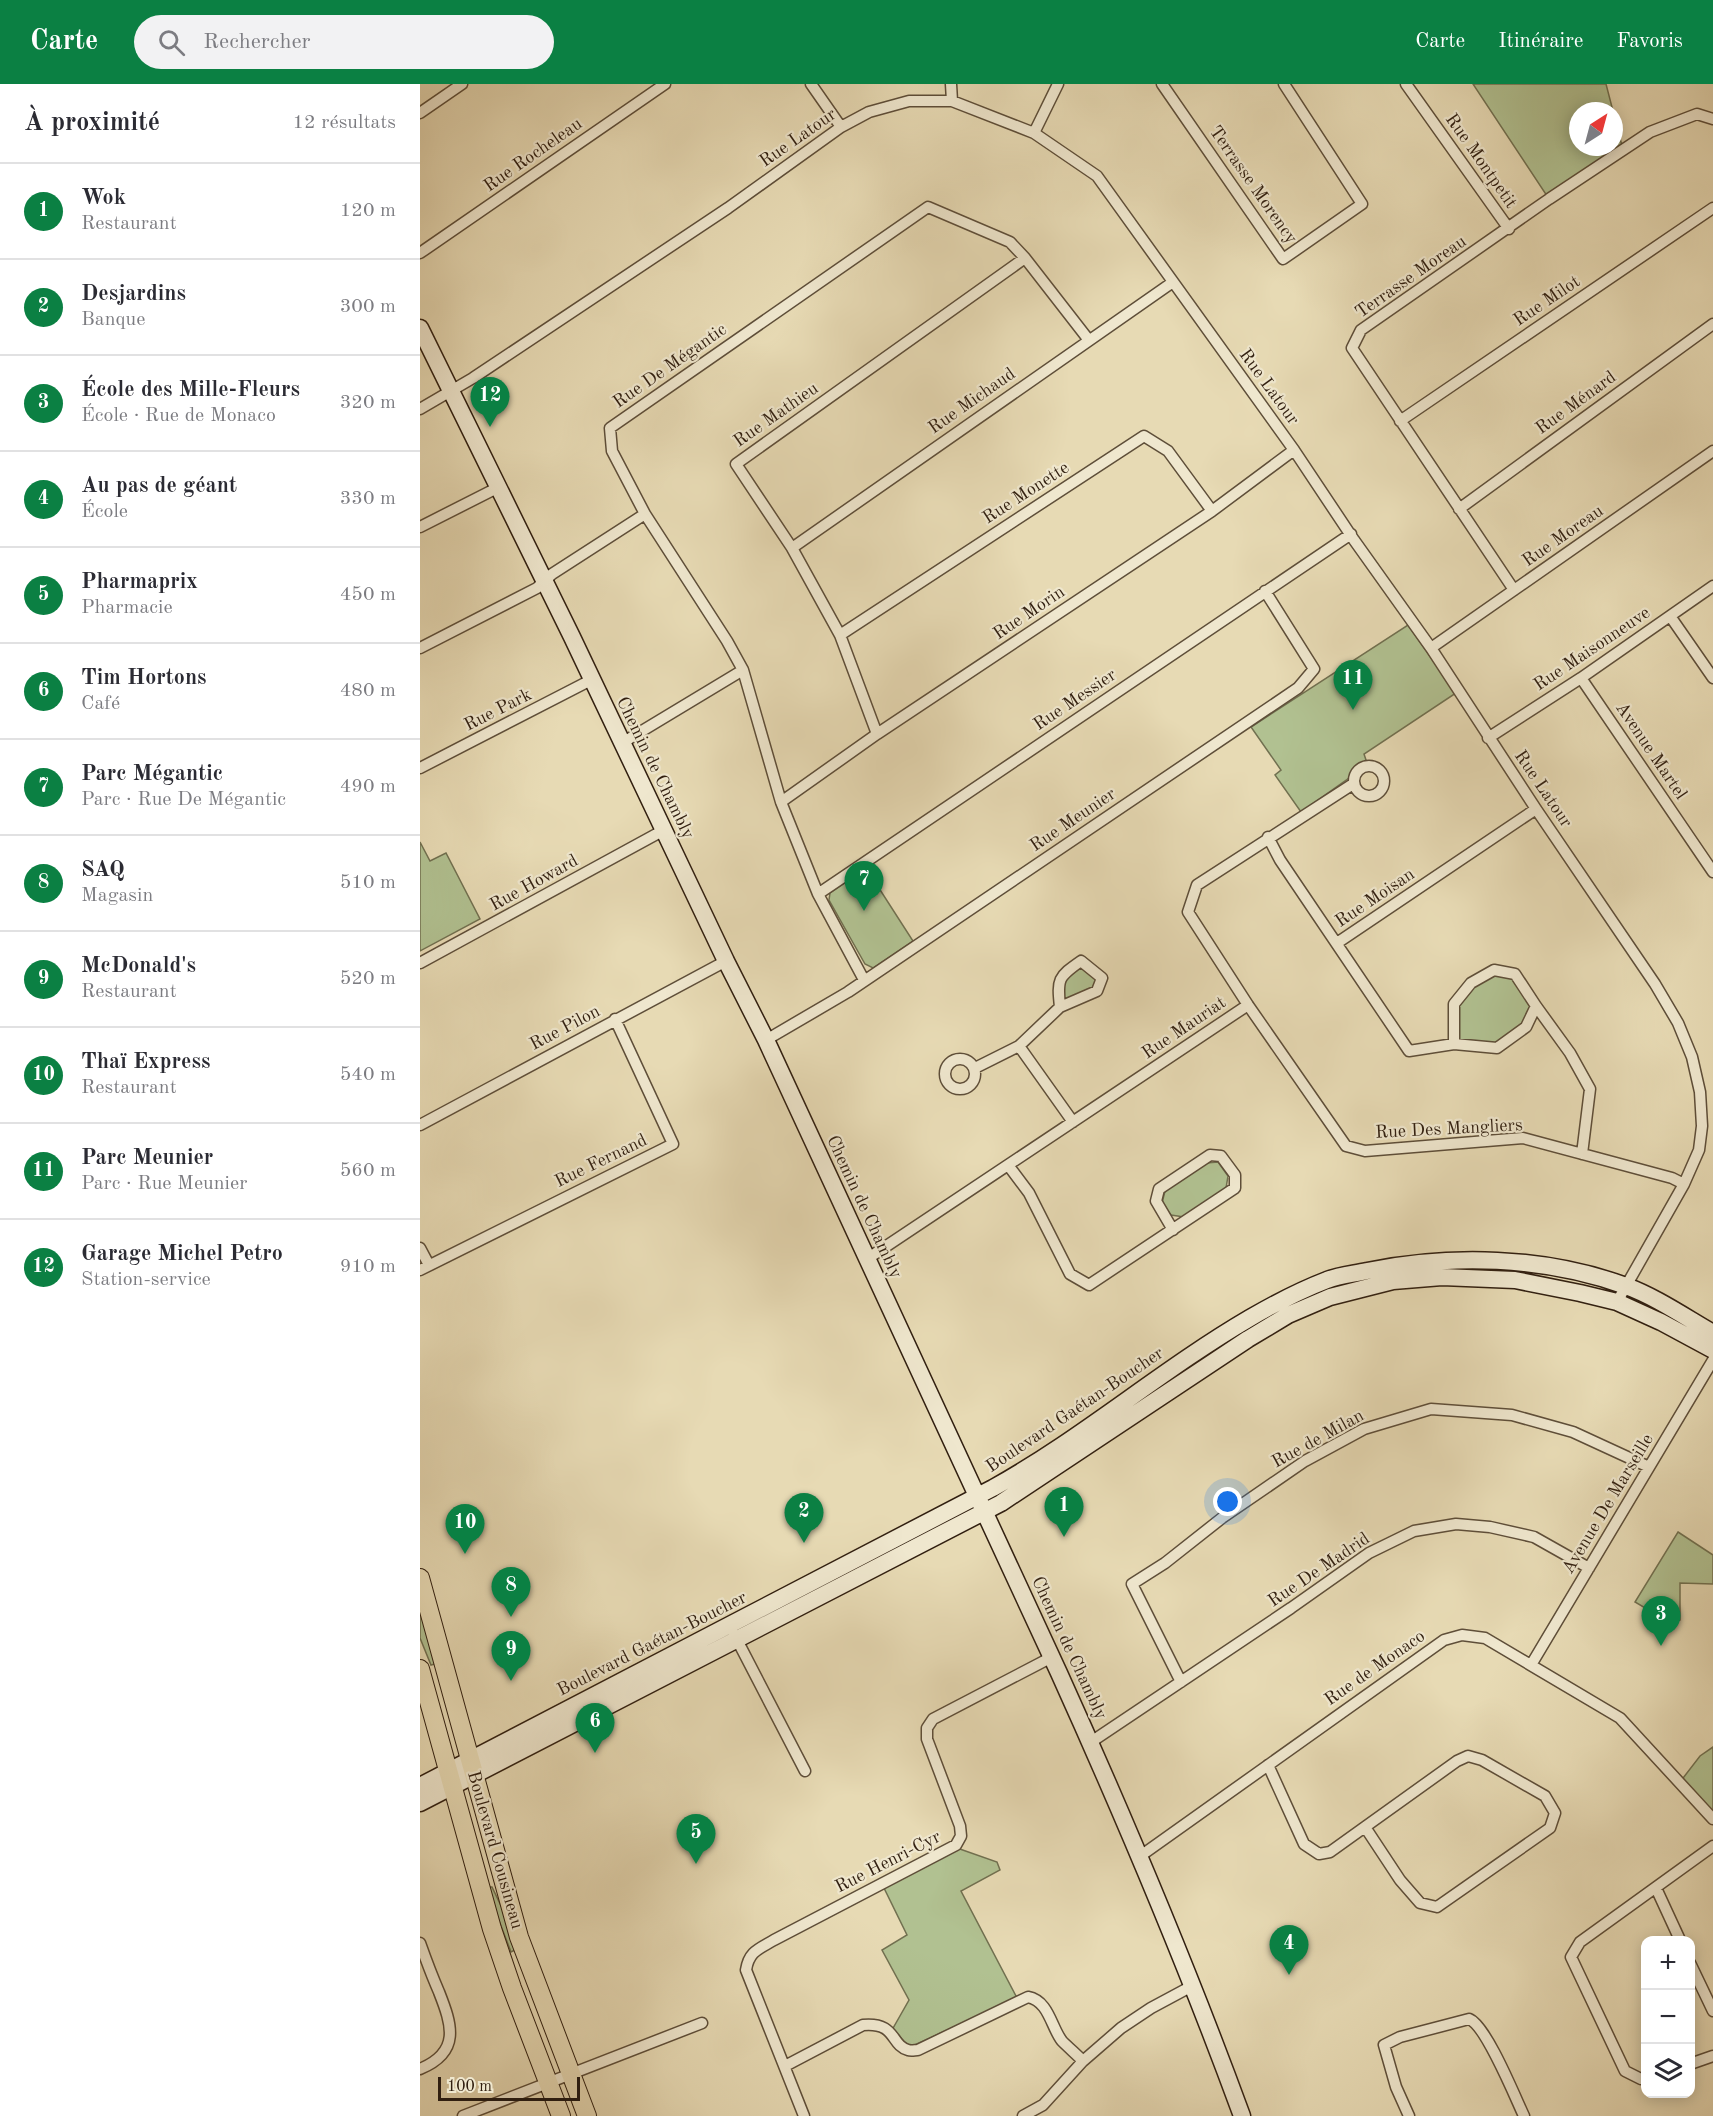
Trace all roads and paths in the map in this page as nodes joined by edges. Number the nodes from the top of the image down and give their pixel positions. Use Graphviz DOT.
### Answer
graph roads {
  1 [pos="462,84"];
  2 [pos="665,84"];
  3 [pos="810,84"];
  4 [pos="951,84"];
  5 [pos="1058,84"];
  6 [pos="1162,84"];
  7 [pos="1284,84"];
  8 [pos="1406,84"];
  9 [pos="952,101"];
  10 [pos="420,113"];
  11 [pos="1713,119"];
  12 [pos="841,127"];
  13 [pos="1034,133"];
  14 [pos="1713,208"];
  15 [pos="1509,229"];
  16 [pos="420,253"];
  17 [pos="1025,258"];
  18 [pos="1173,282"];
  19 [pos="1713,324"];
  20 [pos="420,328"];
  21 [pos="1089,339"];
  22 [pos="452,392"];
  23 [pos="420,409"];
  24 [pos="1400,421"];
  25 [pos="1294,450"];
  26 [pos="1713,451"];
  27 [pos="498,487"];
  28 [pos="1459,509"];
  29 [pos="1212,512"];
  30 [pos="645,514"];
  31 [pos="420,527"];
  32 [pos="1351,534"];
  33 [pos="792,548"];
  34 [pos="544,581"];
  35 [pos="1713,586"];
  36 [pos="1514,590"];
  37 [pos="1265,591"];
  38 [pos="1670,616"];
  39 [pos="840,635"];
  40 [pos="420,648"];
  41 [pos="1431,648"];
  42 [pos="743,670"];
  43 [pos="1581,678"];
  44 [pos="1713,678"];
  45 [pos="591,680"];
  46 [pos="877,734"];
  47 [pos="1488,738"];
  48 [pos="622,743"];
  49 [pos="420,768"];
  50 [pos="1353,784"];
  51 [pos="781,802"];
  52 [pos="1536,809"];
  53 [pos="664,830"];
  54 [pos="1268,837"];
  55 [pos="1713,872"];
  56 [pos="818,894"];
  57 [pos="1337,943"];
  58 [pos="726,961"];
  59 [pos="420,963"];
  60 [pos="864,980"];
  61 [pos="1248,1005"];
  62 [pos="1536,1006"];
  63 [pos="1060,1007"];
  64 [pos="615,1020"];
  65 [pos="766,1040"];
  66 [pos="1454,1044"];
  67 [pos="1019,1046"];
  68 [pos="975,1068"];
  69 [pos="1073,1122"];
  70 [pos="420,1125"];
  71 [pos="1707,1127"];
  72 [pos="1582,1154"];
  73 [pos="1008,1165"];
  74 [pos="1684,1184"];
  75 [pos="1173,1230"];
  76 [pos="420,1248"];
  77 [pos="867,1259"];
  78 [pos="424,1267"];
  79 [pos="1627,1286"];
  80 [pos="1617,1302"];
  81 [pos="1713,1334"];
  82 [pos="1713,1350"];
  83 [pos="1713,1360"];
  84 [pos="1649,1467"];
  85 [pos="981,1504"];
  86 [pos="1589,1568"];
  87 [pos="420,1578"];
  88 [pos="733,1633"];
  89 [pos="1052,1657"];
  90 [pos="1531,1665"];
  91 [pos="647,1668"];
  92 [pos="420,1669"];
  93 [pos="1181,1682"];
  94 [pos="619,1700"];
  95 [pos="1090,1742"];
  96 [pos="1268,1765"];
  97 [pos="472,1768"];
  98 [pos="805,1771"];
  99 [pos="450,1779"];
  100 [pos="420,1786"];
  101 [pos="420,1803"];
  102 [pos="1713,1819"];
  103 [pos="1365,1827"];
  104 [pos="1713,1846"];
  105 [pos="1139,1857"];
  106 [pos="1656,1888"];
  107 [pos="1678,1936"];
  108 [pos="420,1943"];
  109 [pos="1695,1973"];
  110 [pos="1192,1986"];
  111 [pos="1713,2011"];
  112 [pos="702,2023"];
  113 [pos="1713,2056"];
  114 [pos="1083,2061"];
  115 [pos="1695,2062"];
  116 [pos="785,2066"];
  117 [pos="420,2069"];
  118 [pos="571,2074"];
  119 [pos="1641,2079"];
  120 [pos="548,2082"];
  121 [pos="463,2116"];
  122 [pos="561,2116"];
  123 [pos="587,2116"];
  124 [pos="804,2116"];
  125 [pos="1023,2116"];
  126 [pos="1242,2116"];
  127 [pos="1409,2116"];
  128 [pos="1524,2116"];
  1 -- 10 [label="street"];
  2 -- 16 [label="street, Rue Rocheleau"];
  3 -- 12 [label="street"];
  4 -- 9 [label="street"];
  5 -- 13 [label="street"];
  6 -- 7 [label="street, Terrasse Morency"];
  8 -- 15 [label="street, Rue Montpetit"];
  9 -- 12 [label="street, Rue Latour"];
  9 -- 13 [label="street, Rue Latour"];
  11 -- 15 [label="street, Terrasse Moreau"];
  12 -- 22 [label="street, Rue Latour"];
  13 -- 18 [label="street, Rue Latour"];
  14 -- 24 [label="street, Rue Milot"];
  15 -- 24 [label="street, Terrasse Moreau"];
  17 -- 21 [label="street, Rue De Mégantic"];
  17 -- 30 [label="street, Rue De Mégantic"];
  17 -- 33 [label="street, Rue Mathieu"];
  18 -- 21 [label="street, Rue Michaud"];
  18 -- 25 [label="street, Rue Latour"];
  19 -- 28 [label="street, Rue Ménard"];
  20 -- 22 [label="street, Chemin de Chambly"];
  21 -- 33 [label="street, Rue Michaud"];
  22 -- 23 [label="street, Rue Latour"];
  22 -- 27 [label="street, Chemin de Chambly"];
  24 -- 28 [label="street, Terrasse Moreau"];
  25 -- 29 [label="street, Rue Morin"];
  25 -- 32 [label="street, Rue Latour"];
  26 -- 36 [label="street, Rue Moreau"];
  27 -- 31 [label="street"];
  27 -- 34 [label="street, Chemin de Chambly"];
  28 -- 36 [label="street, Terrasse Moreau"];
  29 -- 39 [label="street, Rue Monette"];
  29 -- 46 [label="street, Rue Morin"];
  30 -- 34 [label="street"];
  30 -- 42 [label="street, Rue De Mégantic"];
  32 -- 37 [label="street, Rue Messier"];
  32 -- 41 [label="street, Rue Latour"];
  33 -- 39 [label="street, Rue Mathieu"];
  34 -- 40 [label="street"];
  34 -- 45 [label="street, Chemin de Chambly"];
  35 -- 38 [label="street, Rue Maisonneuve"];
  36 -- 41 [label="street, Rue Moreau"];
  37 -- 56 [label="street, Rue Messier"];
  37 -- 60 [label="street, Rue Meunier"];
  38 -- 43 [label="street, Rue Maisonneuve"];
  38 -- 44 [label="street"];
  39 -- 46 [label="street, Rue Mathieu"];
  41 -- 47 [label="street, Rue Latour"];
  42 -- 48 [label="street"];
  42 -- 51 [label="street, Rue De Mégantic"];
  43 -- 47 [label="street, Rue Maisonneuve"];
  43 -- 55 [label="street, Avenue Martel"];
  45 -- 48 [label="street, Chemin de Chambly"];
  45 -- 49 [label="street, Rue Park"];
  46 -- 51 [label="street, Rue Morin"];
  47 -- 52 [label="street, Rue Latour"];
  48 -- 53 [label="street, Chemin de Chambly"];
  50 -- 54 [label="street, Rue Mauriat"];
  51 -- 56 [label="street, Rue De Mégantic"];
  52 -- 57 [label="street, Rue Moisan"];
  52 -- 71 [label="street, Rue Latour"];
  53 -- 58 [label="street, Chemin de Chambly"];
  53 -- 59 [label="street, Rue Howard"];
  54 -- 57 [label="street, Rue Moisan"];
  54 -- 61 [label="street, Rue Mauriat"];
  56 -- 60 [label="street, Rue De Mégantic"];
  57 -- 66 [label="street"];
  58 -- 64 [label="street, Rue Pilon"];
  58 -- 65 [label="street, Chemin de Chambly"];
  60 -- 65 [label="street, Rue Meunier"];
  61 -- 69 [label="street, Rue Mauriat"];
  61 -- 72 [label="street, Rue Des Mangliers"];
  62 -- 66 [label="street"];
  62 -- 66 [label="street"];
  62 -- 72 [label="street"];
  63 -- 63 [label="street"];
  63 -- 67 [label="street"];
  64 -- 70 [label="street, Rue Pilon"];
  64 -- 78 [label="street, Rue Fernand"];
  65 -- 77 [label="street, Chemin de Chambly"];
  67 -- 68 [label="street"];
  67 -- 69 [label="street"];
  69 -- 73 [label="street, Rue Mauriat"];
  71 -- 74 [label="street, Rue Latour"];
  72 -- 74 [label="street, Rue Des Mangliers"];
  73 -- 75 [label="street"];
  73 -- 77 [label="street, Rue Mauriat"];
  74 -- 79 [label="street, Rue Latour"];
  75 -- 75 [label="street"];
  76 -- 78 [label="street"];
  77 -- 85 [label="street, Chemin de Chambly"];
  79 -- 80 [label="street, Rue Latour"];
  79 -- 81 [label="street, Boulevard Gaétan-Boucher"];
  79 -- 85 [label="street, Boulevard Gaétan-Boucher"];
  80 -- 82 [label="street, Boulevard Gaétan-Boucher"];
  80 -- 85 [label="street, Boulevard Gaétan-Boucher"];
  83 -- 84 [label="street, Avenue De Marseille"];
  84 -- 86 [label="street, Avenue De Marseille"];
  84 -- 93 [label="street, Rue de Milan"];
  85 -- 88 [label="street, Boulevard Gaétan-Boucher"];
  85 -- 89 [label="street, Chemin de Chambly"];
  86 -- 90 [label="street, Avenue De Marseille"];
  86 -- 93 [label="street, Rue De Madrid"];
  87 -- 97 [label="main road, Boulevard Cousineau"];
  88 -- 91 [label="street, Boulevard Gaétan-Boucher"];
  88 -- 94 [label="street, Boulevard Gaétan-Boucher"];
  88 -- 98 [label="street"];
  89 -- 95 [label="street, Chemin de Chambly"];
  89 -- 116 [label="street, Rue Henri-Cyr"];
  90 -- 96 [label="street, Rue de Monaco"];
  90 -- 102 [label="street, Rue de Monaco"];
  91 -- 94 [label="street"];
  91 -- 97 [label="street, Boulevard Gaétan-Boucher"];
  92 -- 99 [label="main road, Boulevard Cousineau"];
  93 -- 95 [label="street, Rue De Madrid"];
  94 -- 97 [label="street, Boulevard Gaétan-Boucher"];
  95 -- 105 [label="street, Chemin de Chambly"];
  96 -- 103 [label="street"];
  96 -- 105 [label="street, Rue de Monaco"];
  97 -- 99 [label="street, Boulevard Gaétan-Boucher"];
  97 -- 118 [label="main road, Boulevard Cousineau"];
  99 -- 100 [label="street, Boulevard Gaétan-Boucher"];
  99 -- 101 [label="street, Boulevard Gaétan-Boucher"];
  99 -- 120 [label="main road, Boulevard Cousineau"];
  103 -- 103 [label="street"];
  104 -- 106 [label="street"];
  105 -- 110 [label="street, Chemin de Chambly"];
  106 -- 107 [label="street"];
  106 -- 119 [label="street"];
  108 -- 117 [label="street"];
  109 -- 111 [label="street"];
  110 -- 114 [label="street"];
  110 -- 126 [label="street, Chemin de Chambly"];
  112 -- 118 [label="street"];
  113 -- 115 [label="street"];
  114 -- 116 [label="street"];
  114 -- 125 [label="street"];
  116 -- 124 [label="street, Rue Henri-Cyr"];
  118 -- 120 [label="street"];
  118 -- 123 [label="main road, Boulevard Cousineau"];
  120 -- 121 [label="street"];
  120 -- 122 [label="main road, Boulevard Cousineau"];
  127 -- 128 [label="street"];
}
